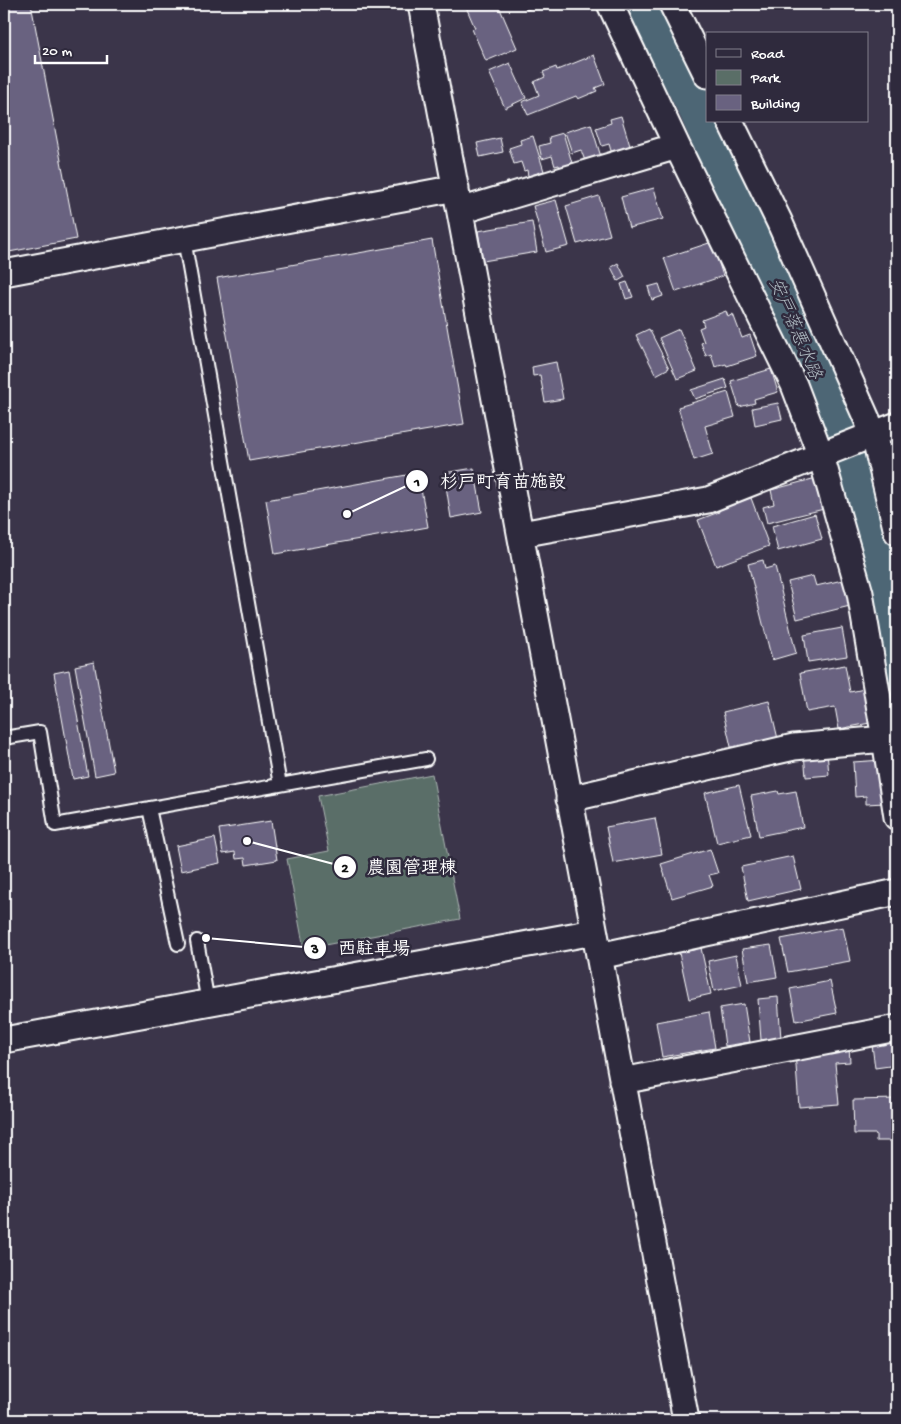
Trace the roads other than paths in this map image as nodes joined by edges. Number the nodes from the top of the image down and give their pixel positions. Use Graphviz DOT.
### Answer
graph roads {
  1 [pos="421,4"];
  2 [pos="610,4"];
  3 [pos="672,4"];
  4 [pos="706,73"];
  5 [pos="730,122"];
  6 [pos="678,146"];
  7 [pos="458,200"];
  8 [pos="184,239"];
  9 [pos="4,273"];
  10 [pos="897,425"];
  11 [pos="869,437"];
  12 [pos="825,454"];
  13 [pos="897,532"];
  14 [pos="521,534"];
  15 [pos="4,738"];
  16 [pos="885,739"];
  17 [pos="426,759"];
  18 [pos="280,785"];
  19 [pos="569,799"];
  20 [pos="149,808"];
  21 [pos="897,817"];
  22 [pos="897,892"];
  23 [pos="196,940"];
  24 [pos="178,944"];
  25 [pos="596,944"];
  26 [pos="208,1003"];
  27 [pos="897,1028"];
  28 [pos="4,1040"];
  29 [pos="622,1081"];
  30 [pos="686,1420"];
  1 -- 7 [label="street"];
  2 -- 6 [label="street"];
  3 -- 4 [label="street"];
  5 -- 11 [label="street"];
  6 -- 7 [label="street"];
  6 -- 12 [label="street"];
  7 -- 8 [label="street"];
  7 -- 14 [label="street"];
  8 -- 9 [label="street"];
  8 -- 18 [label="lane"];
  10 -- 11 [label="street"];
  11 -- 12 [label="street"];
  11 -- 13 [label="street"];
  12 -- 14 [label="street"];
  12 -- 16 [label="street"];
  14 -- 19 [label="street"];
  15 -- 20 [label="lane"];
  16 -- 19 [label="street"];
  16 -- 21 [label="street"];
  17 -- 18 [label="lane"];
  18 -- 20 [label="lane"];
  19 -- 25 [label="street"];
  20 -- 24 [label="lane"];
  22 -- 25 [label="street"];
  23 -- 26 [label="lane"];
  25 -- 26 [label="street"];
  25 -- 29 [label="street"];
  26 -- 28 [label="street"];
  27 -- 29 [label="street"];
  29 -- 30 [label="street"];
}
